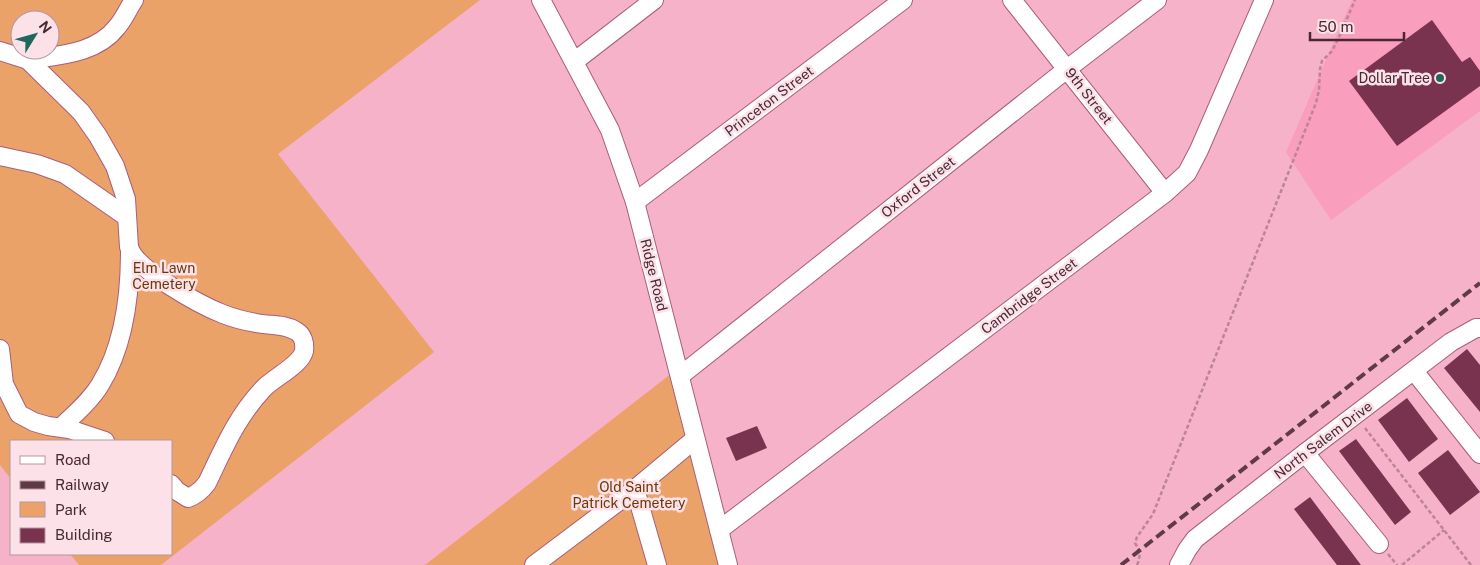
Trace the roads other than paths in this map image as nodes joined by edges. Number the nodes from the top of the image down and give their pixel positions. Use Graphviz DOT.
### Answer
graph roads {
  1 [pos="134,0"];
  2 [pos="541,0"];
  3 [pos="654,0"];
  4 [pos="903,0"];
  5 [pos="1012,0"];
  6 [pos="1157,0"];
  7 [pos="1264,0"];
  8 [pos="60,55"];
  9 [pos="28,60"];
  10 [pos="575,61"];
  11 [pos="1067,69"];
  12 [pos="0,156"];
  13 [pos="1166,193"];
  14 [pos="635,202"];
  15 [pos="127,217"];
  16 [pos="130,252"];
  17 [pos="1480,328"];
  18 [pos="0,348"];
  19 [pos="1414,371"];
  20 [pos="680,376"];
  21 [pos="61,427"];
  22 [pos="696,439"];
  23 [pos="103,440"];
  24 [pos="1305,453"];
  25 [pos="1480,454"];
  26 [pos="172,485"];
  27 [pos="635,489"];
  28 [pos="718,530"];
  29 [pos="1383,549"];
  30 [pos="534,565"];
  31 [pos="657,565"];
  32 [pos="728,565"];
  33 [pos="1179,565"];
  1 -- 8 [label="street"];
  2 -- 10 [label="street, Ridge Road"];
  3 -- 10 [label="street"];
  4 -- 14 [label="street, Princeton Street"];
  5 -- 11 [label="street, 9th Street"];
  6 -- 11 [label="street, Oxford Street"];
  7 -- 13 [label="street, Cambridge Street"];
  9 -- 15 [label="street"];
  10 -- 14 [label="street, Ridge Road"];
  11 -- 13 [label="street, 9th Street"];
  11 -- 20 [label="street, Oxford Street"];
  12 -- 15 [label="street"];
  13 -- 28 [label="street, Cambridge Street"];
  14 -- 20 [label="street, Ridge Road"];
  15 -- 16 [label="street"];
  16 -- 21 [label="street"];
  16 -- 26 [label="street"];
  17 -- 19 [label="street, North Salem Drive"];
  18 -- 21 [label="street"];
  19 -- 24 [label="street, North Salem Drive"];
  19 -- 25 [label="street"];
  20 -- 22 [label="street, Ridge Road"];
  21 -- 23 [label="street"];
  22 -- 27 [label="street"];
  22 -- 28 [label="street, Ridge Road"];
  24 -- 29 [label="street"];
  24 -- 33 [label="street, North Salem Drive"];
  27 -- 30 [label="street"];
  27 -- 31 [label="street"];
  28 -- 32 [label="street, Ridge Road"];
}
